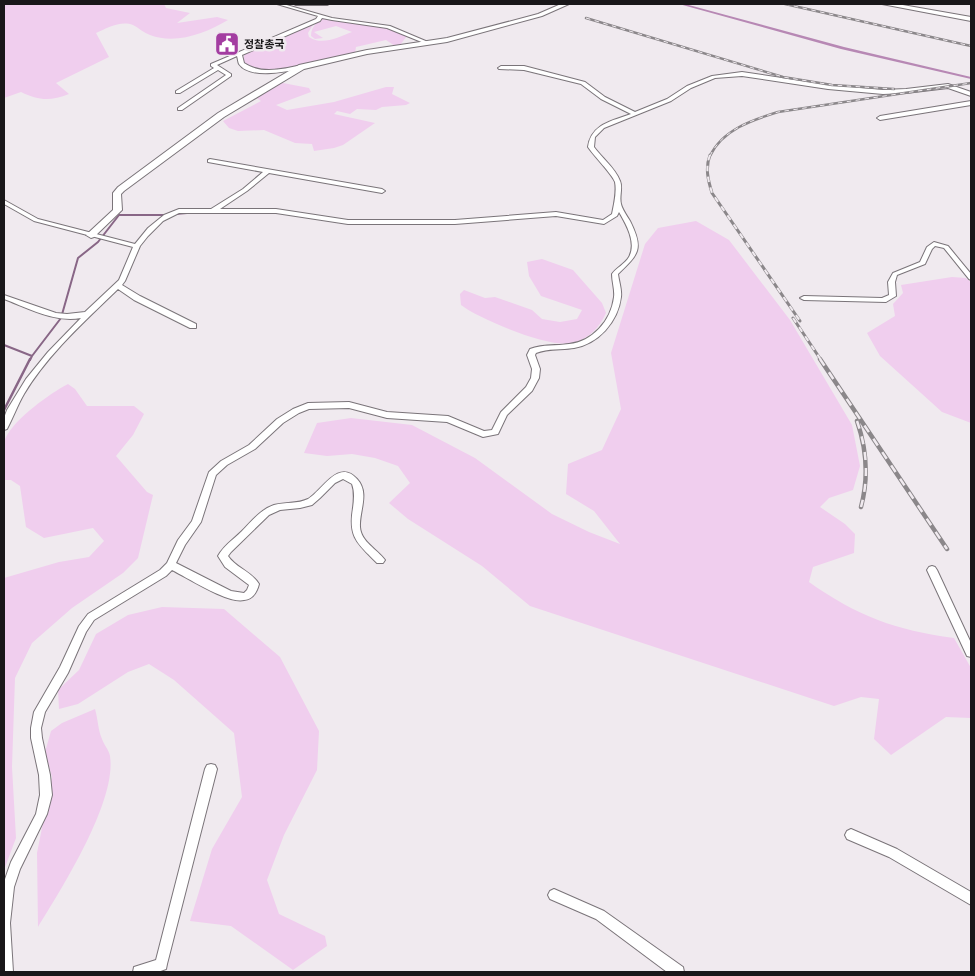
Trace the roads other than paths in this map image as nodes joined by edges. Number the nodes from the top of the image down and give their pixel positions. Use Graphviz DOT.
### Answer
graph roads {
  1 [pos="278,4"];
  2 [pos="296,4"];
  3 [pos="327,4"];
  4 [pos="566,4"];
  5 [pos="886,4"];
  6 [pos="321,15"];
  7 [pos="971,20"];
  8 [pos="426,42"];
  9 [pos="239,54"];
  10 [pos="302,67"];
  11 [pos="218,68"];
  12 [pos="501,68"];
  13 [pos="786,78"];
  14 [pos="798,82"];
  15 [pos="178,92"];
  16 [pos="971,94"];
  17 [pos="971,102"];
  18 [pos="180,109"];
  19 [pos="636,114"];
  20 [pos="880,118"];
  21 [pos="210,161"];
  22 [pos="267,172"];
  23 [pos="382,191"];
  24 [pos="4,202"];
  25 [pos="618,204"];
  26 [pos="213,210"];
  27 [pos="90,235"];
  28 [pos="137,246"];
  29 [pos="971,278"];
  30 [pos="117,285"];
  31 [pos="4,297"];
  32 [pos="804,298"];
  33 [pos="88,314"];
  34 [pos="194,326"];
  35 [pos="4,427"];
  36 [pos="380,560"];
  37 [pos="171,565"];
  38 [pos="932,570"];
  39 [pos="971,653"];
  40 [pos="211,769"];
  41 [pos="851,835"];
  42 [pos="554,894"];
  43 [pos="971,899"];
  44 [pos="6,972"];
  45 [pos="139,972"];
  46 [pos="678,972"];
  1 -- 6 [label="street"];
  2 -- 3 [label="street"];
  4 -- 8 [label="street"];
  5 -- 7 [label="main road"];
  6 -- 8 [label="street"];
  6 -- 9 [label="street"];
  8 -- 10 [label="street"];
  9 -- 10 [label="street"];
  9 -- 11 [label="street"];
  10 -- 27 [label="street"];
  11 -- 15 [label="street"];
  11 -- 18 [label="street"];
  12 -- 19 [label="street"];
  13 -- 14 [label="street"];
  14 -- 16 [label="street"];
  14 -- 19 [label="street"];
  17 -- 20 [label="street"];
  19 -- 25 [label="street"];
  21 -- 22 [label="street"];
  22 -- 23 [label="street"];
  22 -- 26 [label="street"];
  24 -- 27 [label="street"];
  25 -- 26 [label="street"];
  25 -- 37 [label="street"];
  26 -- 28 [label="street"];
  27 -- 28 [label="street"];
  28 -- 30 [label="street"];
  29 -- 32 [label="street"];
  30 -- 33 [label="street"];
  30 -- 34 [label="street"];
  31 -- 33 [label="street"];
  33 -- 35 [label="street"];
  36 -- 37 [label="street"];
  37 -- 44 [label="street"];
  38 -- 39 [label="street"];
  40 -- 45 [label="street"];
  41 -- 43 [label="street"];
  42 -- 46 [label="street"];
}
